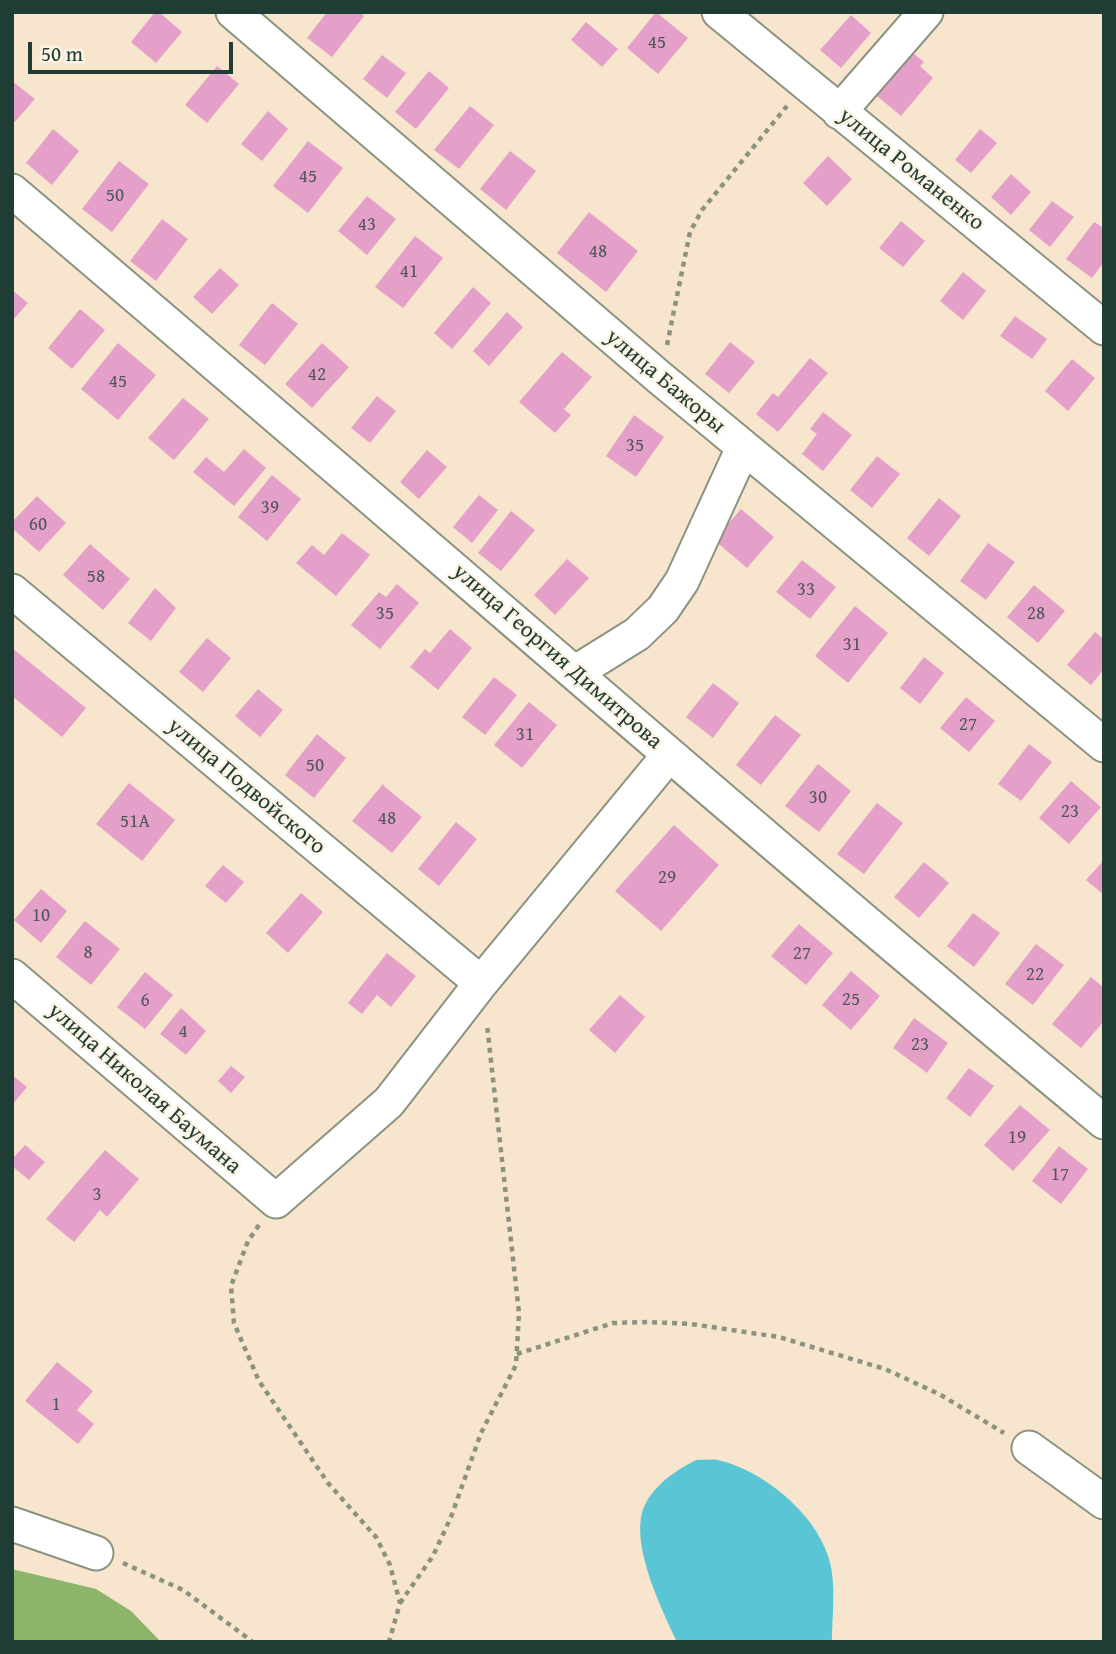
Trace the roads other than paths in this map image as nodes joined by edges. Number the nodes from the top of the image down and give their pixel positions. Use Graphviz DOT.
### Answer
graph roads {
  1 [pos="233,12"];
  2 [pos="719,12"];
  3 [pos="926,12"];
  4 [pos="839,111"];
  5 [pos="12,191"];
  6 [pos="1104,328"];
  7 [pos="743,448"];
  8 [pos="12,592"];
  9 [pos="576,672"];
  10 [pos="1104,745"];
  11 [pos="669,755"];
  12 [pos="12,976"];
  13 [pos="481,983"];
  14 [pos="1104,1122"];
  15 [pos="1028,1448"];
  16 [pos="1104,1502"];
  17 [pos="12,1524"];
  18 [pos="96,1553"];
  1 -- 7 [label="street, улица Бажоры"];
  2 -- 4 [label="street, улица Романенко"];
  3 -- 4 [label="street"];
  4 -- 6 [label="street, улица Романенко"];
  5 -- 9 [label="street, улица Георгия Димитрова"];
  7 -- 9 [label="street"];
  7 -- 10 [label="street, улица Бажоры"];
  8 -- 13 [label="street, улица Подвойского"];
  9 -- 11 [label="street, улица Георгия Димитрова"];
  11 -- 13 [label="street"];
  11 -- 14 [label="street, улица Георгия Димитрова"];
  12 -- 13 [label="street, улица Николая Баумана"];
  15 -- 16 [label="street"];
  17 -- 18 [label="street"];
}
